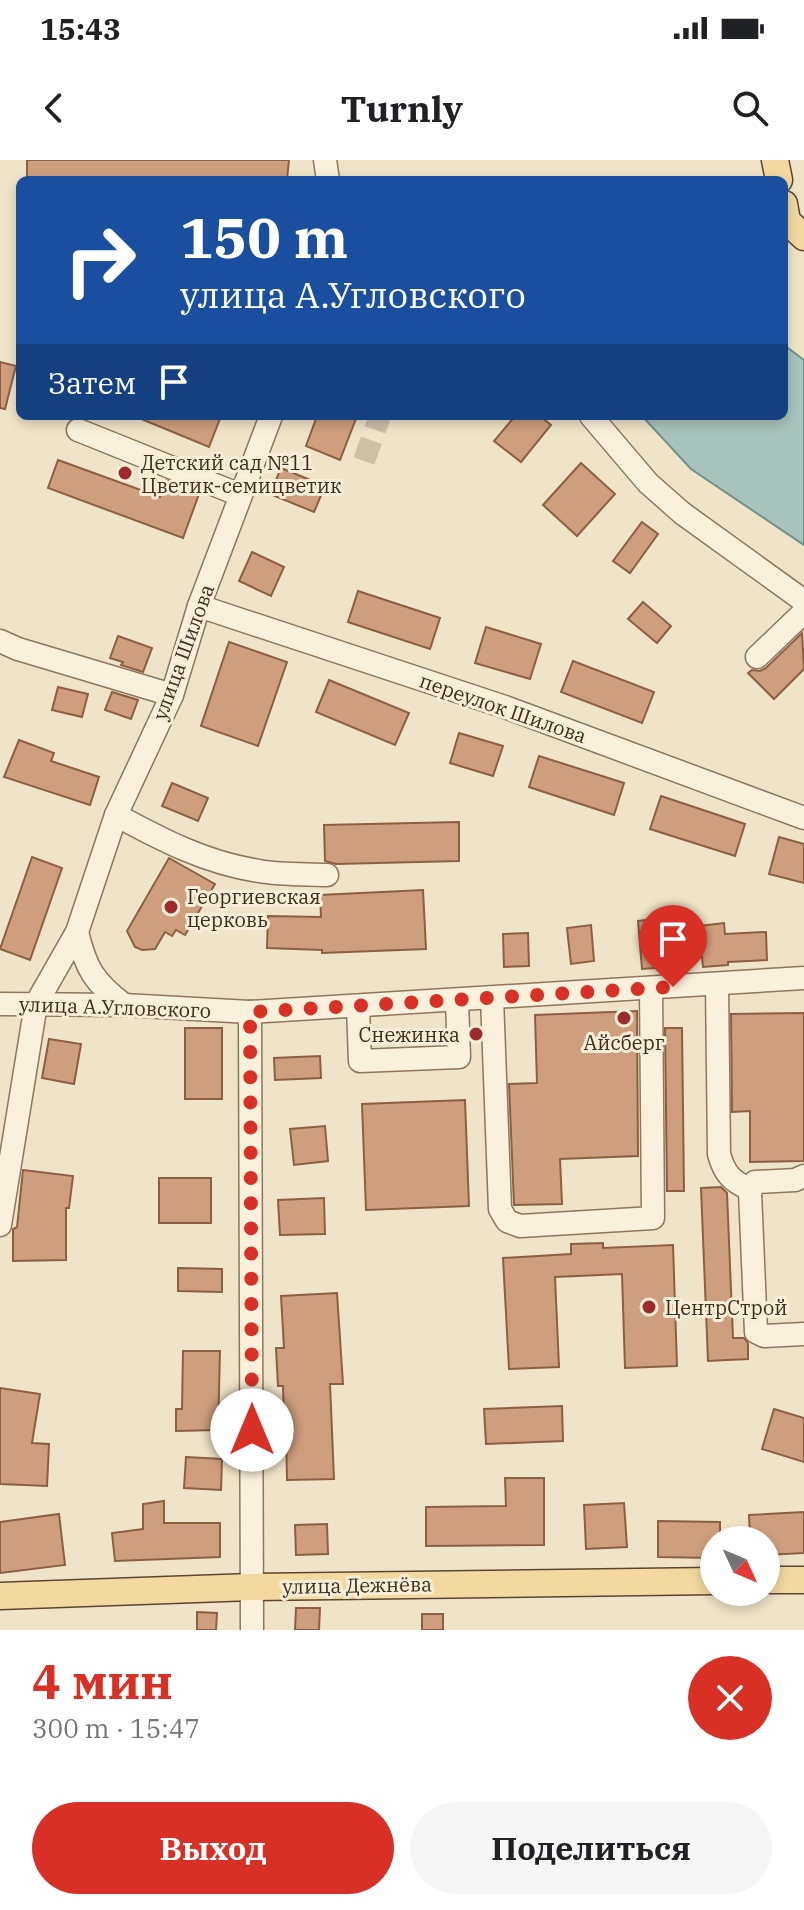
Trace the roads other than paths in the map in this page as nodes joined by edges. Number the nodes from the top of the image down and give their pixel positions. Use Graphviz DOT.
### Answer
graph roads {
  1 [pos="788,222"];
  2 [pos="804,237"];
  3 [pos="269,420"];
  4 [pos="595,420"];
  5 [pos="78,430"];
  6 [pos="240,495"];
  7 [pos="804,601"];
  8 [pos="199,606"];
  9 [pos="804,612"];
  10 [pos="0,641"];
  11 [pos="757,657"];
  12 [pos="172,695"];
  13 [pos="116,815"];
  14 [pos="804,818"];
  15 [pos="327,875"];
  16 [pos="77,932"];
  17 [pos="804,978"];
  18 [pos="717,984"];
  19 [pos="651,988"];
  20 [pos="492,998"];
  21 [pos="457,1001"];
  22 [pos="0,1004"];
  23 [pos="36,1004"];
  24 [pos="124,1005"];
  25 [pos="358,1007"];
  26 [pos="250,1012"];
  27 [pos="804,1176"];
  28 [pos="750,1189"];
  29 [pos="0,1225"];
  30 [pos="804,1334"];
  31 [pos="780,1580"];
  32 [pos="804,1580"];
  33 [pos="700,1581"];
  34 [pos="252,1587"];
  35 [pos="0,1596"];
  36 [pos="252,1630"];
  1 -- 2 [label="main road"];
  3 -- 6 [label="street, улица Шилова"];
  4 -- 7 [label="street"];
  5 -- 6 [label="street"];
  6 -- 8 [label="street, улица Шилова"];
  8 -- 12 [label="street, улица Шилова"];
  8 -- 14 [label="street, переулок Шилова"];
  9 -- 11 [label="street"];
  10 -- 12 [label="street"];
  12 -- 13 [label="street, улица Шилова"];
  13 -- 15 [label="street"];
  13 -- 16 [label="street, улица Шилова"];
  16 -- 23 [label="street, улица Шилова"];
  16 -- 24 [label="street"];
  17 -- 18 [label="street, улица А.Угловского"];
  18 -- 19 [label="street, улица А.Угловского"];
  18 -- 28 [label="street"];
  19 -- 20 [label="street, улица А.Угловского"];
  19 -- 20 [label="street"];
  20 -- 21 [label="street, улица А.Угловского"];
  21 -- 25 [label="street, улица А.Угловского"];
  21 -- 25 [label="street"];
  22 -- 23 [label="street, улица А.Угловского"];
  23 -- 24 [label="street, улица А.Угловского"];
  23 -- 29 [label="street, улица Шилова"];
  24 -- 26 [label="street, улица А.Угловского"];
  25 -- 26 [label="street, улица А.Угловского"];
  26 -- 34 [label="street"];
  27 -- 28 [label="street"];
  28 -- 30 [label="street"];
  31 -- 32 [label="main road"];
  33 -- 34 [label="main road, улица Дежнёва"];
  34 -- 35 [label="main road, улица Дежнёва"];
  34 -- 36 [label="street"];
}
